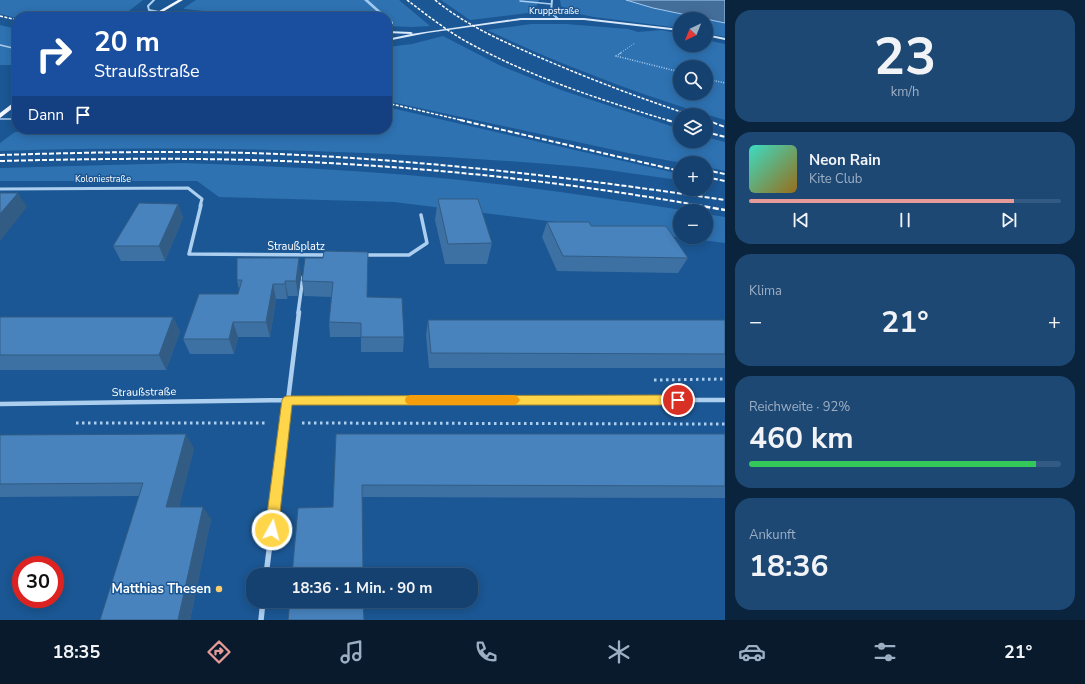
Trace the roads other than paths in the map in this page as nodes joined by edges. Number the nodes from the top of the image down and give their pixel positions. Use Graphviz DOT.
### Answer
graph roads {
  1 [pos="154,0"];
  2 [pos="180,0"];
  3 [pos="552,0"];
  4 [pos="520,1"];
  5 [pos="551,4"];
  6 [pos="159,12"];
  7 [pos="557,18"];
  8 [pos="673,29"];
  9 [pos="392,32"];
  10 [pos="427,32"];
  11 [pos="713,36"];
  12 [pos="392,39"];
  13 [pos="725,39"];
  14 [pos="0,45"];
  15 [pos="12,48"];
  16 [pos="12,107"];
  17 [pos="0,118"];
  18 [pos="12,119"];
  19 [pos="0,189"];
  20 [pos="202,199"];
  21 [pos="421,215"];
  22 [pos="306,255"];
  23 [pos="338,255"];
  24 [pos="361,255"];
  25 [pos="305,263"];
  26 [pos="304,270"];
  27 [pos="287,400"];
  28 [pos="725,400"];
  29 [pos="0,404"];
  30 [pos="267,568"];
  31 [pos="262,608"];
  32 [pos="261,620"];
  1 -- 6 [label="street"];
  2 -- 6 [label="main road"];
  3 -- 5 [label="street"];
  4 -- 5 [label="lane"];
  5 -- 7 [label="street"];
  7 -- 8 [label="street, Kruppstraße"];
  7 -- 10 [label="street, Kruppstraße"];
  9 -- 10 [label="street, Kruppstraße"];
  10 -- 12 [label="street, Kruppstraße"];
  11 -- 13 [label="street"];
  14 -- 15 [label="lane"];
  16 -- 17 [label="main road"];
  17 -- 18 [label="lane"];
  19 -- 20 [label="street, Koloniestraße"];
  20 -- 22 [label="street, Straußplatz"];
  21 -- 24 [label="street"];
  22 -- 23 [label="street, Straußplatz"];
  22 -- 25 [label="street"];
  26 -- 27 [label="street"];
  27 -- 28 [label="street, Straußstraße"];
  27 -- 29 [label="street, Straußstraße"];
  27 -- 30 [label="street"];
  31 -- 32 [label="street"];
}
